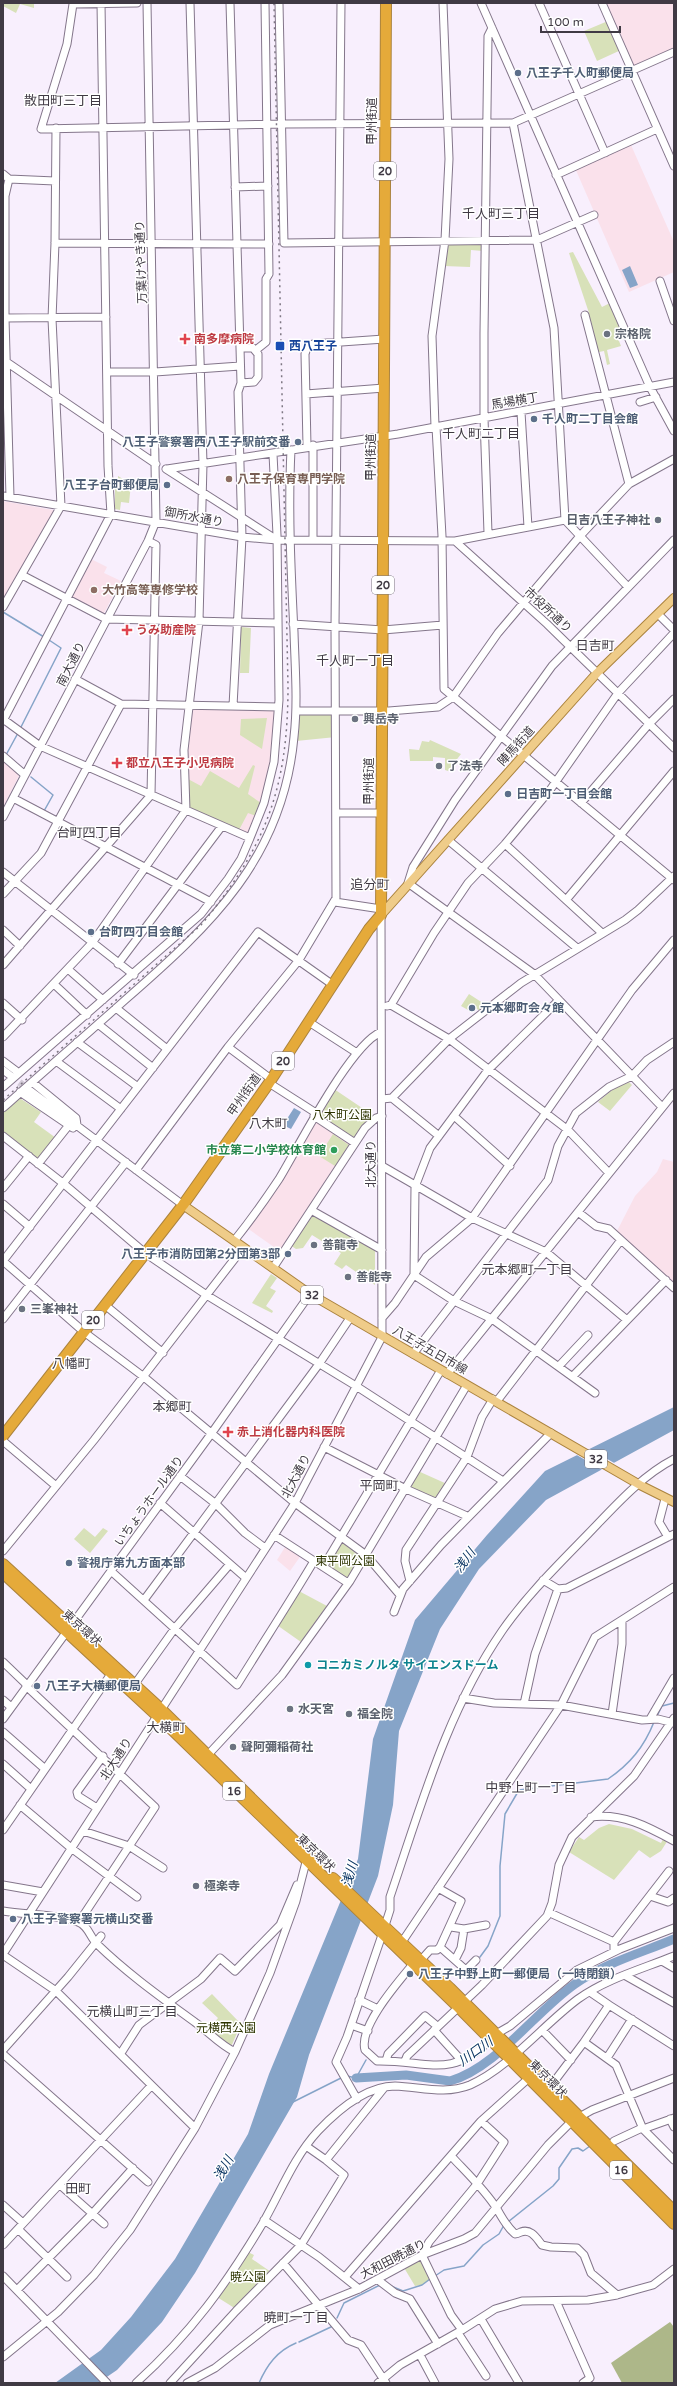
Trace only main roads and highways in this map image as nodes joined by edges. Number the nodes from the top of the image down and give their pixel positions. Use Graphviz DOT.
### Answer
graph roads {
  1 [pos="386,3"];
  2 [pos="674,598"];
  3 [pos="381,912"];
  4 [pos="183,1205"];
  5 [pos="3,1436"];
  6 [pos="674,1502"];
  7 [pos="3,1564"];
  8 [pos="3,1573"];
  9 [pos="68,1628"];
  10 [pos="381,1929"];
  11 [pos="417,1962"];
  12 [pos="511,2055"];
  13 [pos="576,2119"];
  14 [pos="673,2217"];
  1 -- 3 [label="highway, 甲州街道 / 20"];
  2 -- 3 [label="main road, 陣馬街道"];
  3 -- 4 [label="highway, 甲州街道 / 20"];
  4 -- 5 [label="highway, 甲州街道 / 20"];
  4 -- 6 [label="main road, 八王子五日市線 / 32"];
  7 -- 9 [label="highway, 東京環状 / 16"];
  8 -- 9 [label="highway, 東京環状 / 16"];
  9 -- 10 [label="highway, 東京環状 / 16"];
  10 -- 11 [label="highway, 東京環状 / 16"];
  10 -- 11 [label="highway, 東京環状 / 16"];
  11 -- 12 [label="highway, 東京環状 / 16"];
  12 -- 13 [label="highway, 東京環状 / 16"];
  12 -- 13 [label="highway, 東京環状 / 16"];
  13 -- 14 [label="highway, 東京環状 / 16"];
}
